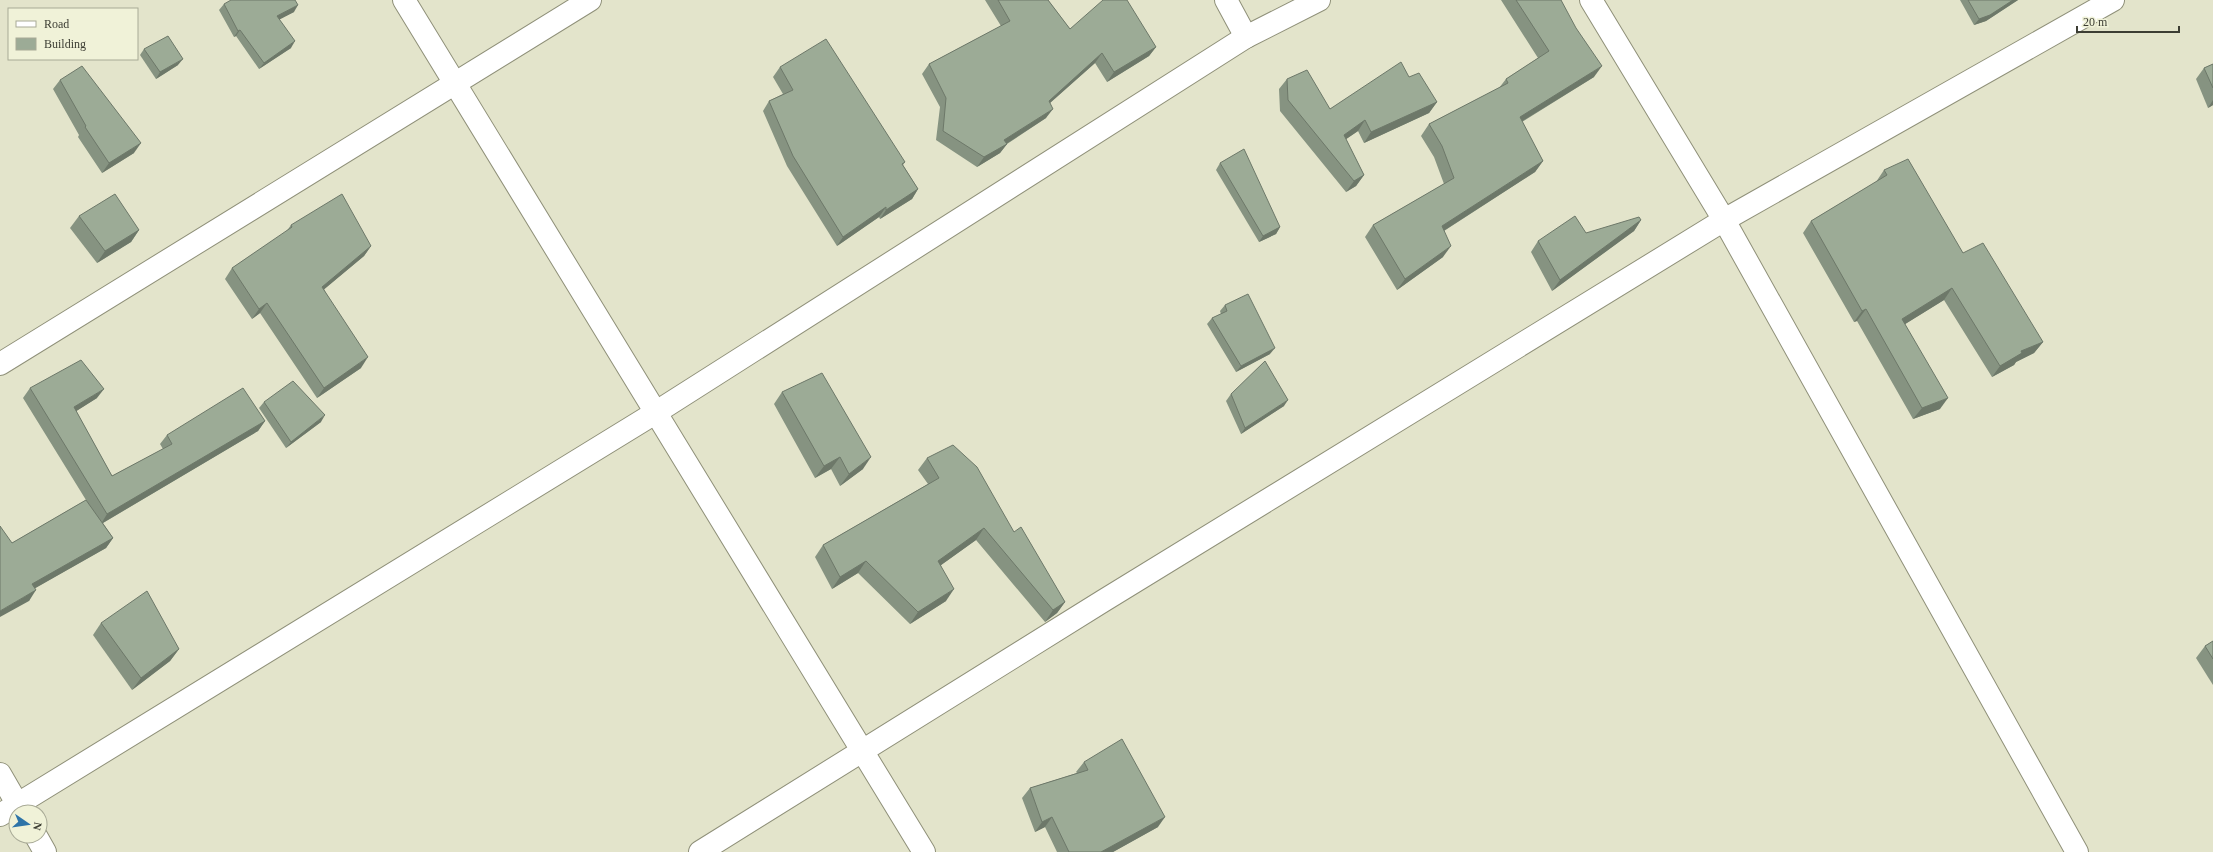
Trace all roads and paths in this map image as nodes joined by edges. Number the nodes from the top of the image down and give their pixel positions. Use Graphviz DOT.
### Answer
graph roads {
  1 [pos="404,0"];
  2 [pos="590,0"];
  3 [pos="1226,0"];
  4 [pos="1319,0"];
  5 [pos="1591,0"];
  6 [pos="2113,0"];
  7 [pos="1246,37"];
  8 [pos="454,82"];
  9 [pos="1724,220"];
  10 [pos="0,364"];
  11 [pos="655,413"];
  12 [pos="863,752"];
  13 [pos="0,774"];
  14 [pos="11,804"];
  15 [pos="23,804"];
  16 [pos="700,852"];
  17 [pos="924,852"];
  18 [pos="2077,852"];
  1 -- 8 [label="street"];
  2 -- 8 [label="street"];
  3 -- 7 [label="street"];
  4 -- 7 [label="street"];
  5 -- 9 [label="street"];
  6 -- 9 [label="street"];
  7 -- 11 [label="street"];
  8 -- 10 [label="street"];
  8 -- 11 [label="street"];
  9 -- 12 [label="street"];
  9 -- 18 [label="street"];
  11 -- 12 [label="street"];
  11 -- 15 [label="street"];
  12 -- 16 [label="street"];
  12 -- 17 [label="street"];
  13 -- 14 [label="street"];
}
